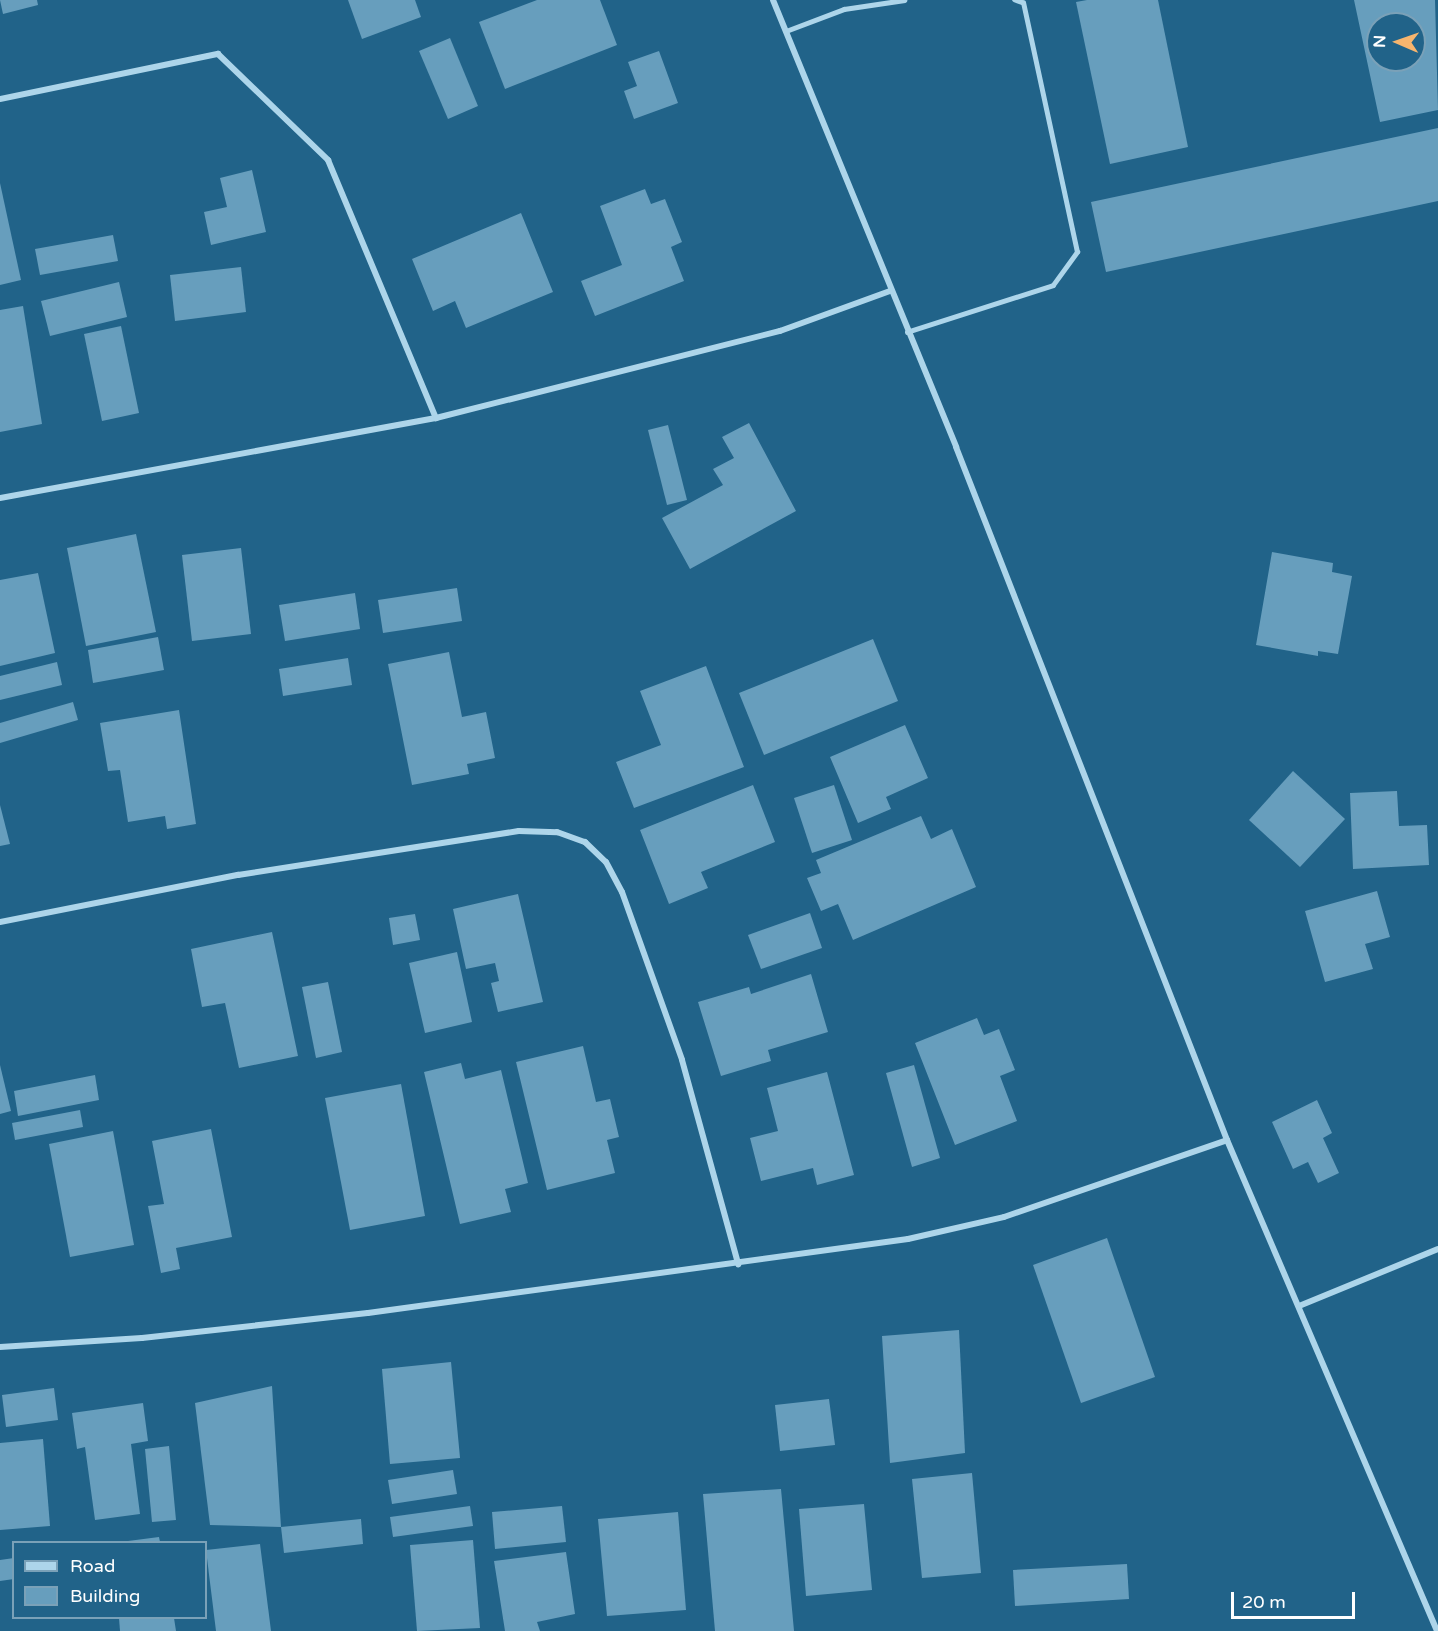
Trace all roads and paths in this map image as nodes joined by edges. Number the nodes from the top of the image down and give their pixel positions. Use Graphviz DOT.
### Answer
graph roads {
  1 [pos="773,0"];
  2 [pos="904,0"];
  3 [pos="1015,0"];
  4 [pos="786,31"];
  5 [pos="0,99"];
  6 [pos="890,291"];
  7 [pos="907,333"];
  8 [pos="436,418"];
  9 [pos="0,498"];
  10 [pos="0,922"];
  11 [pos="1227,1140"];
  12 [pos="1438,1249"];
  13 [pos="738,1264"];
  14 [pos="1299,1306"];
  15 [pos="0,1347"];
  16 [pos="1437,1631"];
  1 -- 4 [label="street"];
  2 -- 4 [label="lane"];
  3 -- 7 [label="lane"];
  4 -- 6 [label="street"];
  5 -- 8 [label="street"];
  6 -- 7 [label="street"];
  6 -- 8 [label="street"];
  7 -- 11 [label="street"];
  8 -- 9 [label="street"];
  10 -- 13 [label="street"];
  11 -- 13 [label="street"];
  11 -- 14 [label="street"];
  12 -- 14 [label="street"];
  13 -- 15 [label="street"];
  14 -- 16 [label="street"];
}
